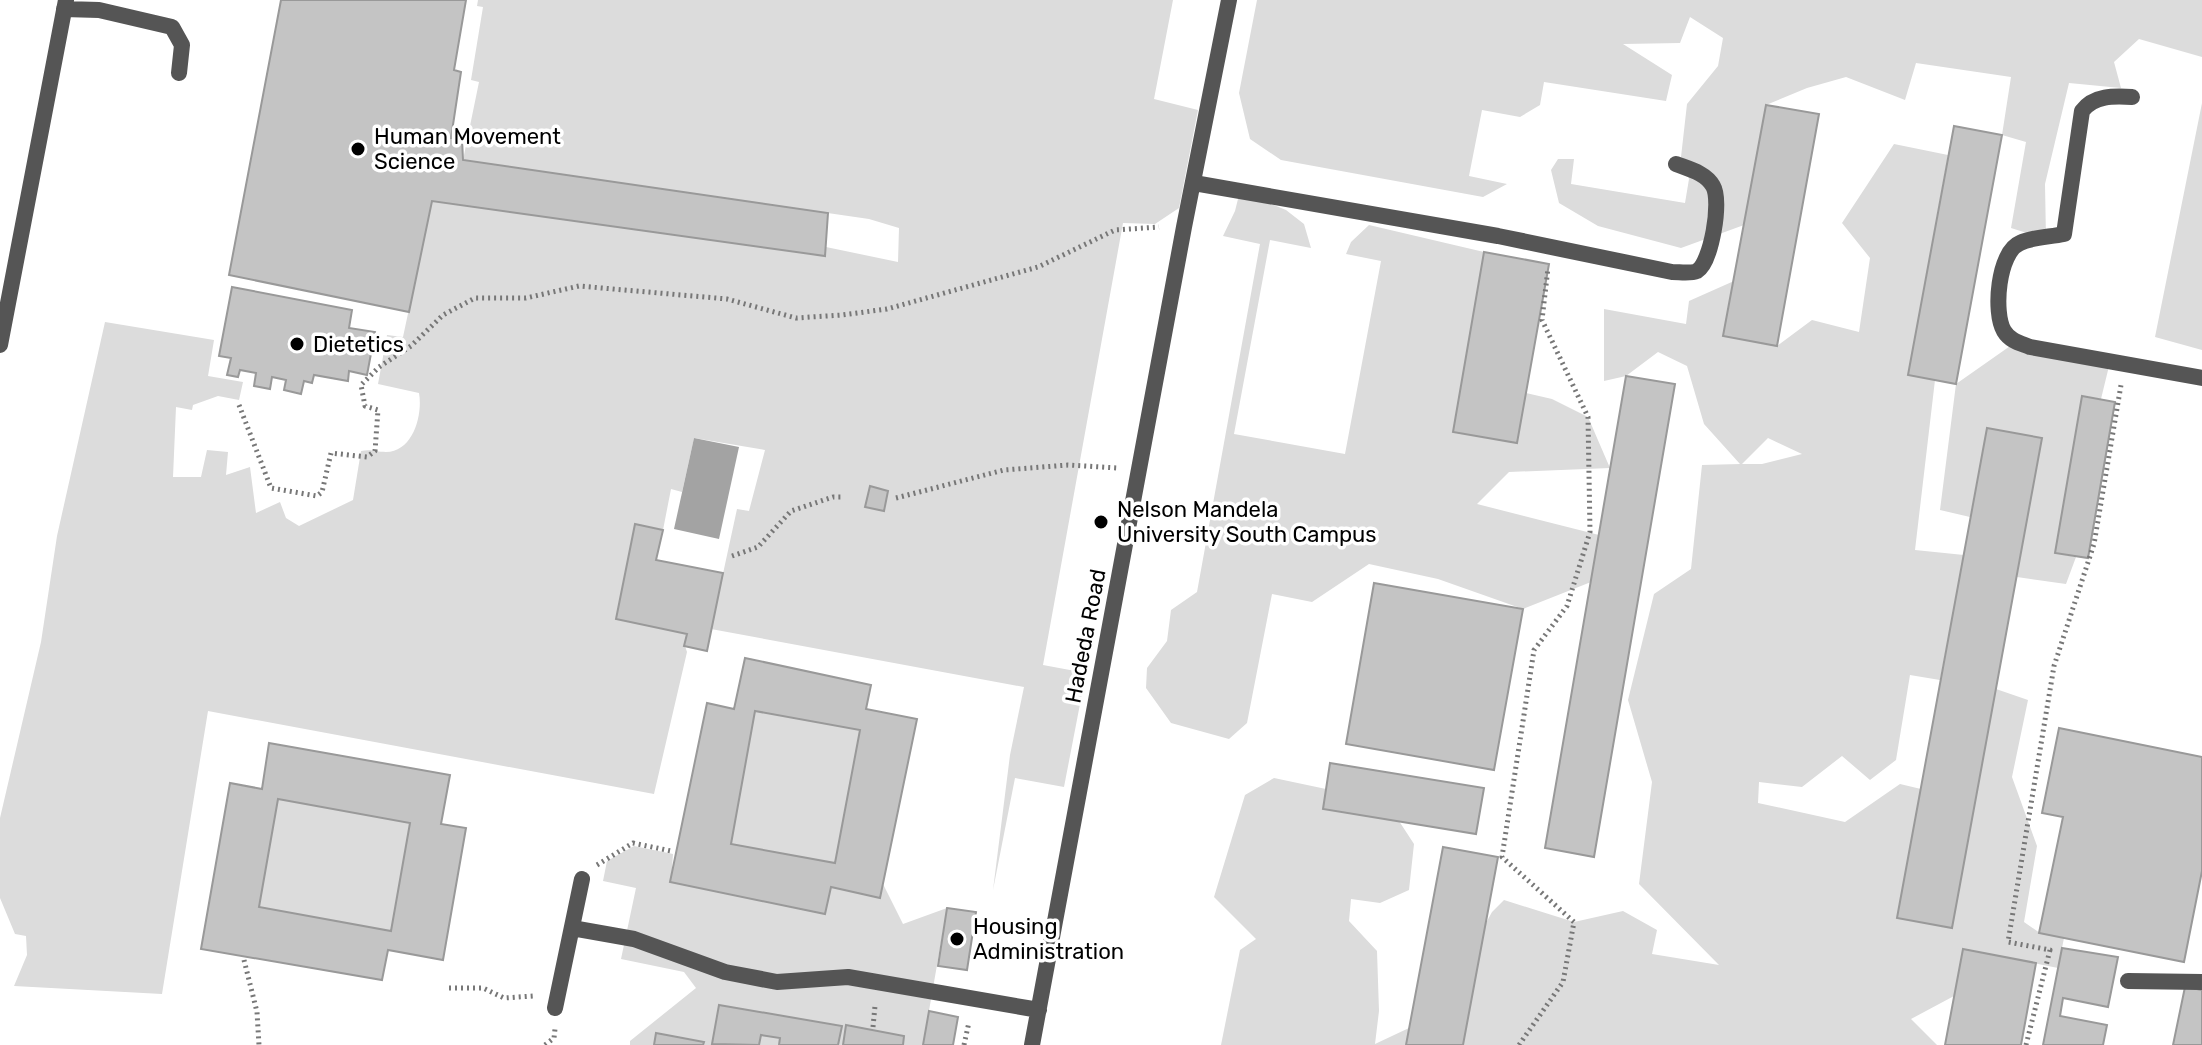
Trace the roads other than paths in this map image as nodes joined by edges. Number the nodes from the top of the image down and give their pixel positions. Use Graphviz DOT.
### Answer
graph roads {
  1 [pos="1229,0"];
  2 [pos="65,4"];
  3 [pos="179,73"];
  4 [pos="2132,97"];
  5 [pos="1676,164"];
  6 [pos="1194,183"];
  7 [pos="0,345"];
  8 [pos="2202,378"];
  9 [pos="582,879"];
  10 [pos="572,928"];
  11 [pos="2128,981"];
  12 [pos="2202,982"];
  13 [pos="556,1001"];
  14 [pos="1039,1010"];
  15 [pos="1032,1045"];
  1 -- 6 [label="lane, Hadeda Road"];
  2 -- 3 [label="lane"];
  2 -- 7 [label="lane"];
  4 -- 8 [label="lane"];
  5 -- 6 [label="lane"];
  6 -- 14 [label="lane, Hadeda Road"];
  9 -- 10 [label="lane"];
  10 -- 13 [label="lane"];
  10 -- 14 [label="lane"];
  11 -- 12 [label="lane"];
  14 -- 15 [label="lane, Hadeda Road"];
}
